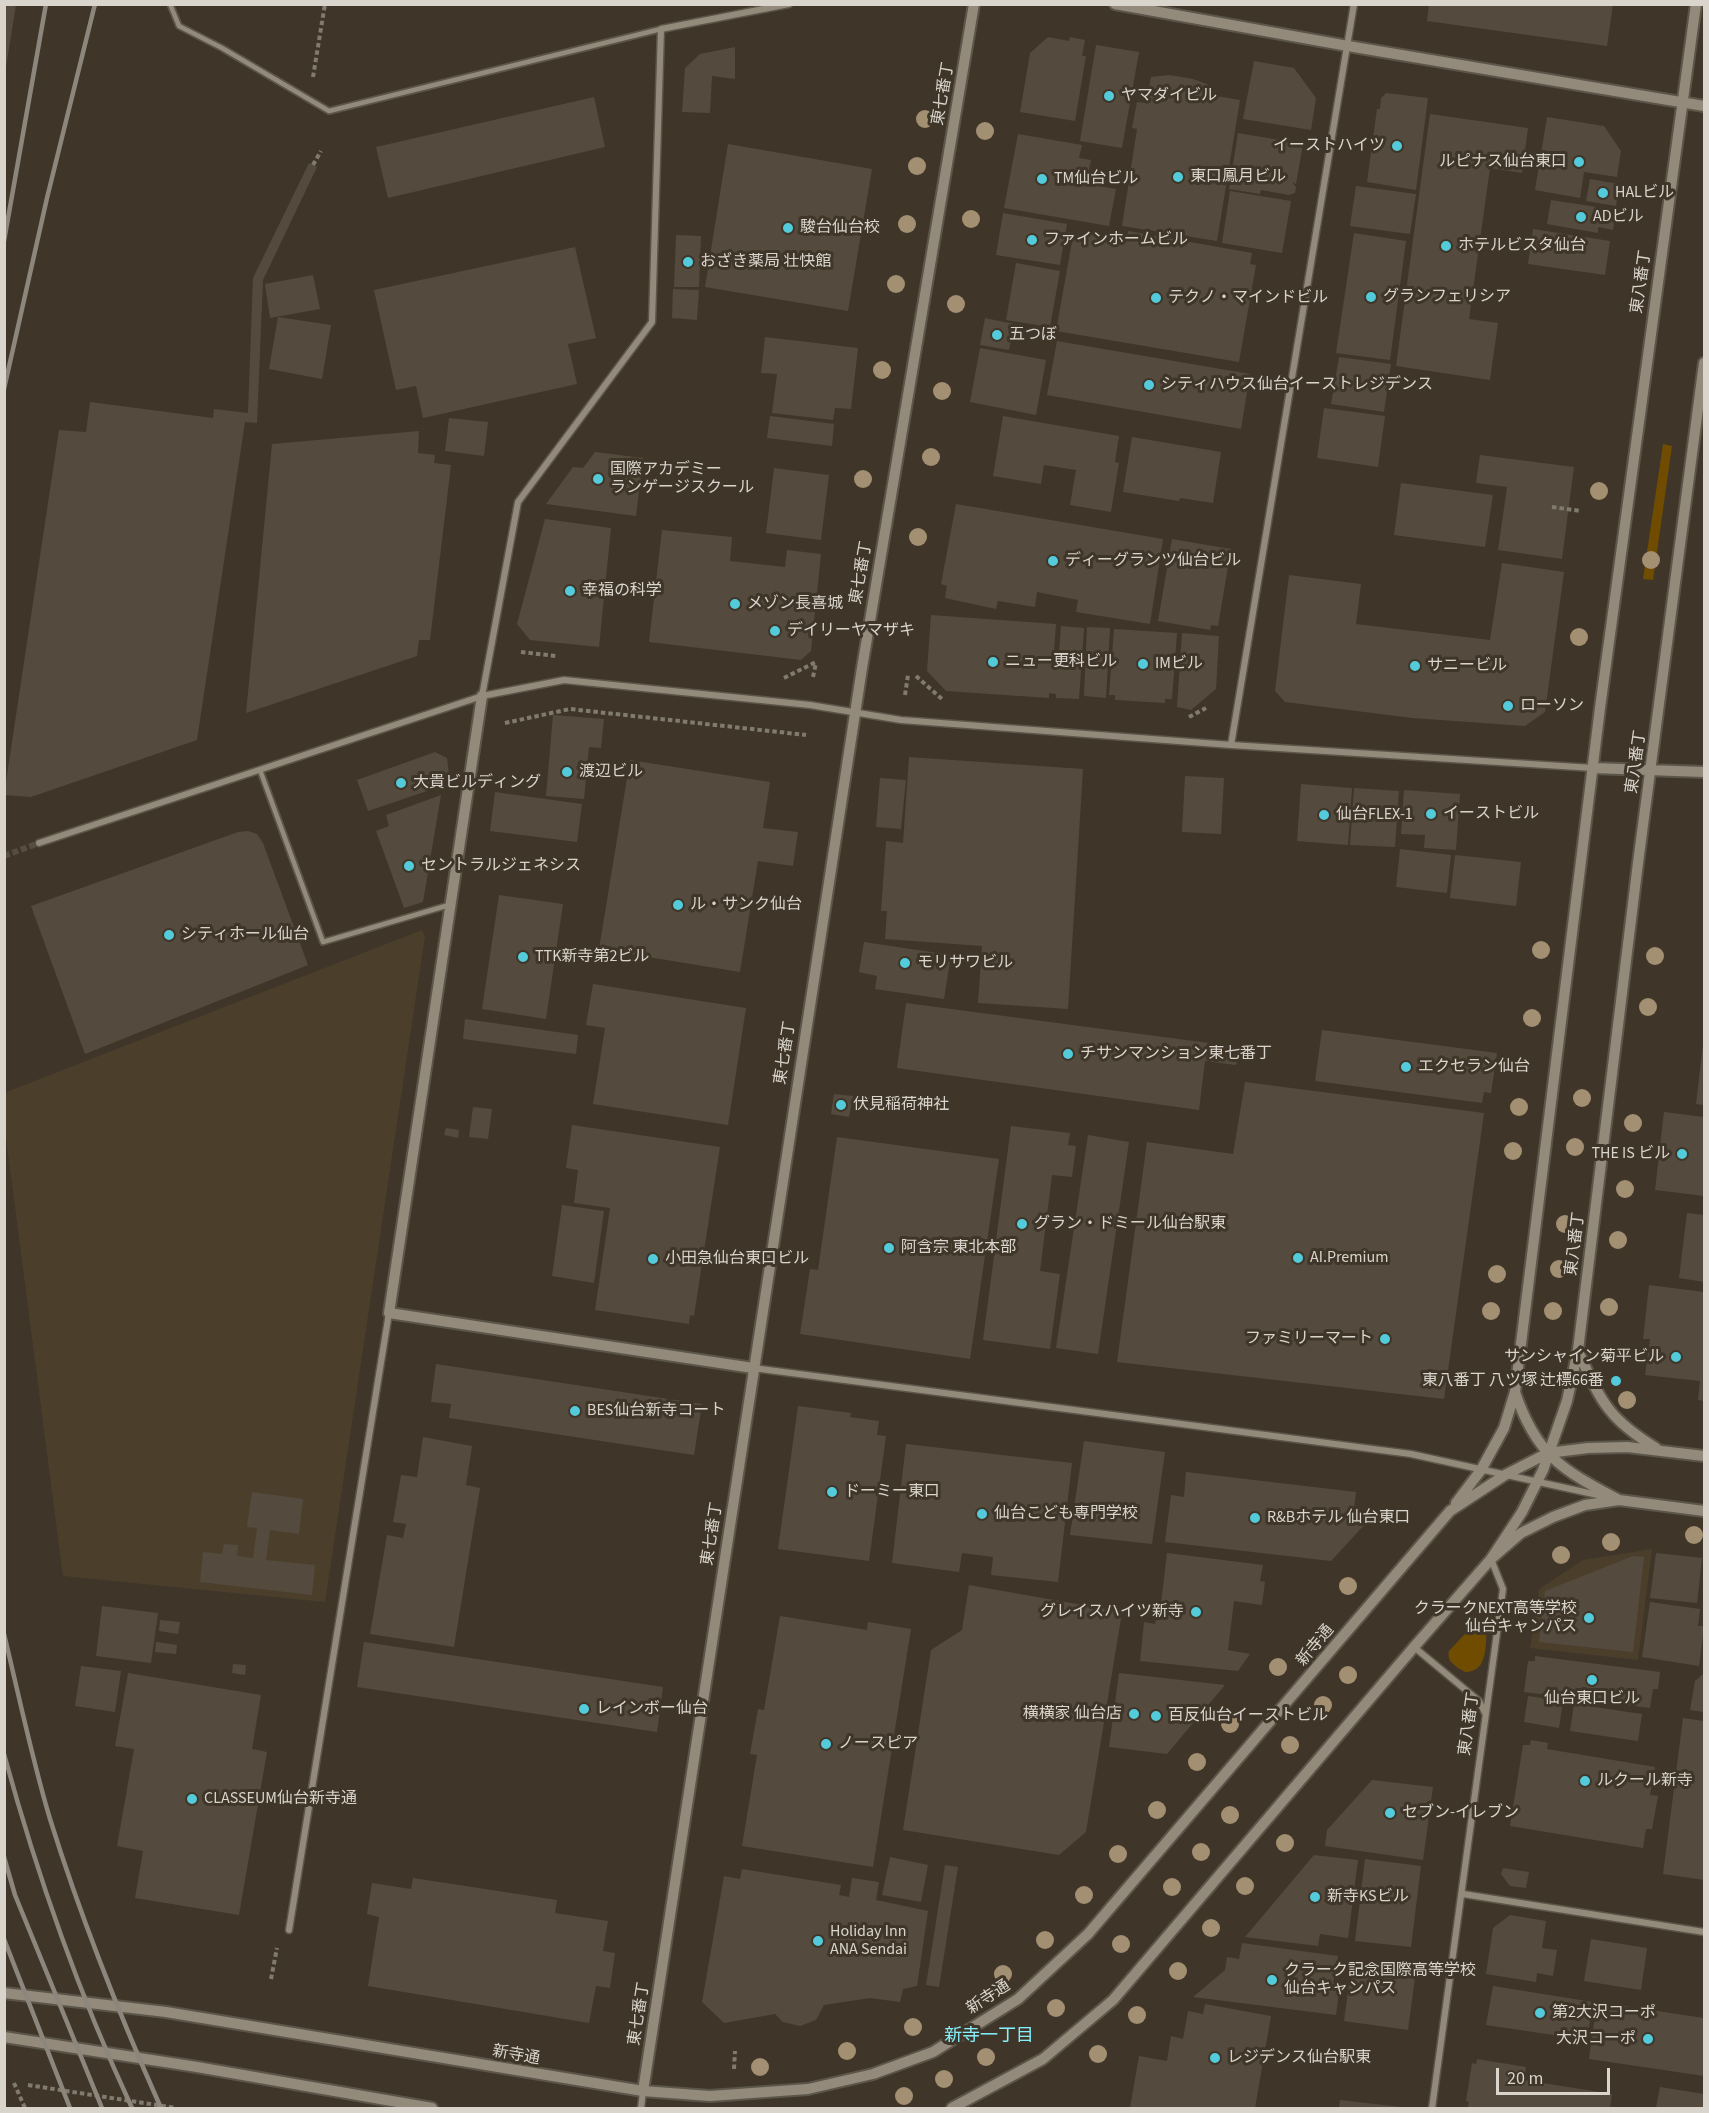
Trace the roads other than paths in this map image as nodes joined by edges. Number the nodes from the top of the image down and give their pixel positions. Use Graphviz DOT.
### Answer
graph roads {
  1 [pos="170,4"];
  2 [pos="789,4"];
  3 [pos="974,4"];
  4 [pos="1114,4"];
  5 [pos="1354,4"];
  6 [pos="1696,4"];
  7 [pos="661,29"];
  8 [pos="1348,46"];
  9 [pos="1682,102"];
  10 [pos="1704,106"];
  11 [pos="1704,363"];
  12 [pos="482,696"];
  13 [pos="855,712"];
  14 [pos="1231,745"];
  15 [pos="1593,768"];
  16 [pos="260,770"];
  17 [pos="1651,770"];
  18 [pos="1704,772"];
  19 [pos="39,843"];
  20 [pos="450,904"];
  21 [pos="389,1313"];
  22 [pos="1578,1350"];
  23 [pos="753,1368"];
  24 [pos="1515,1392"];
  25 [pos="1661,1451"];
  26 [pos="1548,1453"];
  27 [pos="1704,1456"];
  28 [pos="1481,1470"];
  29 [pos="1504,1475"];
  30 [pos="1538,1482"];
  31 [pos="1619,1500"];
  32 [pos="1450,1510"];
  33 [pos="1704,1511"];
  34 [pos="1491,1559"];
  35 [pos="1414,1647"];
  36 [pos="1486,1720"];
  37 [pos="1463,1894"];
  38 [pos="289,1930"];
  39 [pos="1704,1932"];
  40 [pos="4,1993"];
  41 [pos="4,2037"];
  42 [pos="643,2091"];
  43 [pos="432,2109"];
  44 [pos="640,2109"];
  45 [pos="952,2109"];
  46 [pos="1432,2109"];
  1 -- 7 [label="lane"];
  2 -- 7 [label="street"];
  3 -- 13 [label="street, 東七番丁"];
  4 -- 8 [label="street"];
  5 -- 8 [label="street"];
  6 -- 9 [label="street, 東八番丁"];
  7 -- 12 [label="street"];
  8 -- 9 [label="street"];
  8 -- 14 [label="street"];
  9 -- 10 [label="street"];
  9 -- 15 [label="street, 東八番丁"];
  11 -- 17 [label="street, 東八番丁"];
  12 -- 13 [label="street"];
  12 -- 16 [label="street"];
  12 -- 20 [label="street"];
  13 -- 14 [label="street"];
  13 -- 23 [label="street, 東七番丁"];
  14 -- 15 [label="street"];
  15 -- 17 [label="street"];
  15 -- 24 [label="street, 東八番丁"];
  16 -- 19 [label="street"];
  16 -- 20 [label="lane"];
  17 -- 18 [label="street"];
  17 -- 22 [label="street, 東八番丁"];
  20 -- 21 [label="street"];
  21 -- 23 [label="street"];
  21 -- 38 [label="street"];
  22 -- 25 [label="street"];
  22 -- 26 [label="street, 東八番丁"];
  23 -- 28 [label="street"];
  23 -- 42 [label="street, 東七番丁"];
  24 -- 26 [label="street"];
  24 -- 28 [label="street, 東八番丁"];
  25 -- 26 [label="street, 新寺通"];
  25 -- 27 [label="street, 新寺通"];
  26 -- 29 [label="street, 新寺通"];
  26 -- 30 [label="street, 東八番丁"];
  26 -- 31 [label="street"];
  28 -- 29 [label="street"];
  28 -- 32 [label="street, 東八番丁"];
  29 -- 30 [label="street"];
  29 -- 32 [label="street, 新寺通"];
  30 -- 31 [label="street"];
  30 -- 34 [label="street, 東八番丁"];
  31 -- 33 [label="street"];
  31 -- 34 [label="street"];
  32 -- 42 [label="street, 新寺通"];
  34 -- 35 [label="street"];
  34 -- 36 [label="street, 東八番丁"];
  35 -- 36 [label="street"];
  35 -- 45 [label="street"];
  36 -- 37 [label="street, 東八番丁"];
  37 -- 39 [label="street"];
  37 -- 46 [label="street, 東八番丁"];
  40 -- 42 [label="street, 新寺通"];
  41 -- 43 [label="street"];
  42 -- 44 [label="street, 東七番丁"];
}
